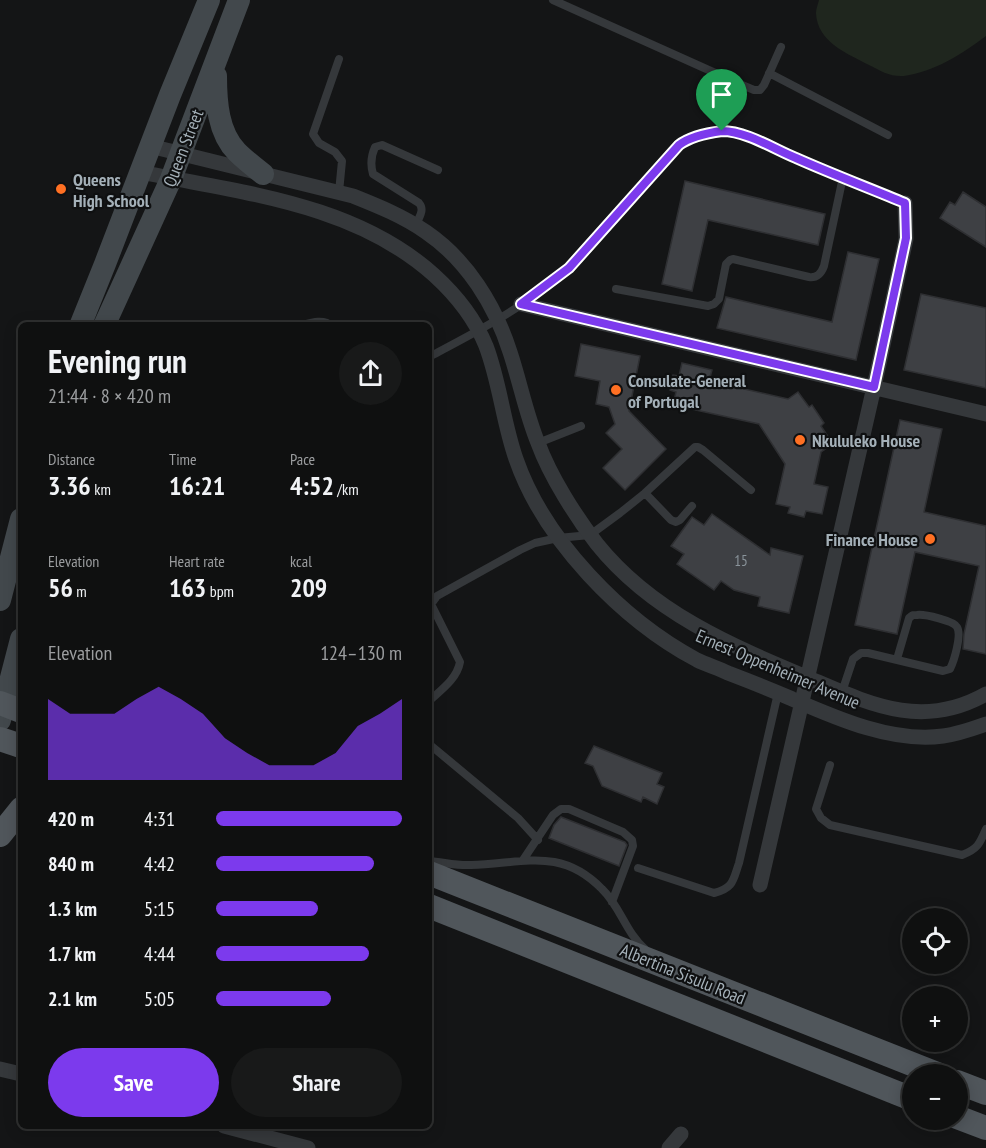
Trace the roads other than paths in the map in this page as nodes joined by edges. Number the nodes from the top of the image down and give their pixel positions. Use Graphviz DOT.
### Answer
graph roads {
  1 [pos="209,0"];
  2 [pos="239,0"];
  3 [pos="553,0"];
  4 [pos="781,47"];
  5 [pos="339,59"];
  6 [pos="216,62"];
  7 [pos="770,73"];
  8 [pos="742,85"];
  9 [pos="722,131"];
  10 [pos="888,135"];
  11 [pos="150,146"];
  12 [pos="182,153"];
  13 [pos="438,170"];
  14 [pos="141,172"];
  15 [pos="263,174"];
  16 [pos="843,177"];
  17 [pos="171,179"];
  18 [pos="339,192"];
  19 [pos="905,203"];
  20 [pos="416,225"];
  21 [pos="616,289"];
  22 [pos="521,304"];
  23 [pos="497,320"];
  24 [pos="82,322"];
  25 [pos="106,322"];
  26 [pos="478,330"];
  27 [pos="432,355"];
  28 [pos="874,387"];
  29 [pos="986,414"];
  30 [pos="581,426"];
  31 [pos="538,443"];
  32 [pos="751,490"];
  33 [pos="645,493"];
  34 [pos="692,506"];
  35 [pos="18,526"];
  36 [pos="590,535"];
  37 [pos="558,538"];
  38 [pos="5,559"];
  39 [pos="0,600"];
  40 [pos="432,602"];
  41 [pos="432,606"];
  42 [pos="18,653"];
  43 [pos="897,659"];
  44 [pos="768,662"];
  45 [pos="807,678"];
  46 [pos="759,685"];
  47 [pos="842,692"];
  48 [pos="778,693"];
  49 [pos="986,694"];
  50 [pos="432,698"];
  51 [pos="801,703"];
  52 [pos="6,710"];
  53 [pos="986,724"];
  54 [pos="0,739"];
  55 [pos="18,745"];
  56 [pos="432,746"];
  57 [pos="830,765"];
  58 [pos="18,813"];
  59 [pos="986,829"];
  60 [pos="0,835"];
  61 [pos="538,840"];
  62 [pos="523,860"];
  63 [pos="432,861"];
  64 [pos="638,868"];
  65 [pos="432,874"];
  66 [pos="760,885"];
  67 [pos="612,902"];
  68 [pos="432,907"];
  69 [pos="667,968"];
  70 [pos="912,1064"];
  71 [pos="0,1069"];
  72 [pos="18,1073"];
  73 [pos="968,1086"];
  74 [pos="986,1093"];
  75 [pos="902,1095"];
  76 [pos="968,1121"];
  77 [pos="986,1128"];
  78 [pos="246,1129"];
  79 [pos="276,1133"];
  80 [pos="681,1134"];
  81 [pos="308,1148"];
  82 [pos="669,1148"];
  1 -- 11 [label="main road, Queen Street"];
  2 -- 6 [label="main road, Queen Street"];
  3 -- 8 [label="lane"];
  4 -- 7 [label="lane"];
  5 -- 18 [label="lane"];
  6 -- 12 [label="main road, Queen Street"];
  6 -- 15 [label="main road"];
  7 -- 8 [label="lane"];
  7 -- 10 [label="lane"];
  8 -- 9 [label="lane"];
  9 -- 16 [label="lane"];
  9 -- 22 [label="lane"];
  11 -- 12 [label="street, Ernest Oppenheimer Avenue"];
  11 -- 14 [label="main road, Queen Street"];
  12 -- 15 [label="street, Ernest Oppenheimer Avenue"];
  12 -- 17 [label="main road, Queen Street"];
  13 -- 20 [label="lane"];
  14 -- 17 [label="street, Ernest Oppenheimer Avenue"];
  14 -- 24 [label="main road, Queen Street"];
  15 -- 18 [label="street, Ernest Oppenheimer Avenue"];
  16 -- 19 [label="lane"];
  16 -- 21 [label="lane"];
  17 -- 25 [label="main road, Queen Street"];
  17 -- 26 [label="street, Ernest Oppenheimer Avenue"];
  18 -- 20 [label="street, Ernest Oppenheimer Avenue"];
  19 -- 28 [label="street"];
  20 -- 23 [label="street, Ernest Oppenheimer Avenue"];
  22 -- 23 [label="lane"];
  22 -- 28 [label="street"];
  23 -- 26 [label="lane"];
  23 -- 31 [label="street, Ernest Oppenheimer Avenue"];
  26 -- 27 [label="lane"];
  26 -- 37 [label="street, Ernest Oppenheimer Avenue"];
  28 -- 29 [label="street"];
  28 -- 45 [label="street"];
  30 -- 31 [label="lane"];
  31 -- 36 [label="street, Ernest Oppenheimer Avenue"];
  32 -- 33 [label="lane"];
  33 -- 34 [label="lane"];
  33 -- 36 [label="lane"];
  35 -- 38 [label="main road"];
  36 -- 37 [label="lane"];
  36 -- 44 [label="street, Ernest Oppenheimer Avenue"];
  37 -- 40 [label="lane"];
  37 -- 46 [label="street, Ernest Oppenheimer Avenue"];
  38 -- 39 [label="main road"];
  41 -- 50 [label="lane"];
  42 -- 52 [label="main road"];
  43 -- 43 [label="lane"];
  43 -- 47 [label="lane"];
  44 -- 45 [label="street, Ernest Oppenheimer Avenue"];
  44 -- 46 [label="street"];
  45 -- 47 [label="street, Ernest Oppenheimer Avenue"];
  45 -- 51 [label="street"];
  46 -- 48 [label="street, Ernest Oppenheimer Avenue"];
  47 -- 49 [label="street, Ernest Oppenheimer Avenue"];
  48 -- 51 [label="street, Ernest Oppenheimer Avenue"];
  48 -- 64 [label="lane"];
  51 -- 53 [label="street, Ernest Oppenheimer Avenue"];
  51 -- 66 [label="street"];
  54 -- 55 [label="main road"];
  56 -- 61 [label="lane"];
  57 -- 59 [label="lane"];
  58 -- 60 [label="main road"];
  61 -- 62 [label="lane"];
  61 -- 67 [label="lane"];
  62 -- 63 [label="lane"];
  62 -- 67 [label="lane"];
  65 -- 69 [label="main road, Albertina Sisulu Road"];
  67 -- 69 [label="lane"];
  68 -- 75 [label="main road, Albertina Sisulu Road"];
  69 -- 70 [label="main road, Albertina Sisulu Road"];
  71 -- 72 [label="street"];
  73 -- 74 [label="main road"];
  76 -- 77 [label="main road"];
  78 -- 79 [label="street"];
  79 -- 81 [label="street"];
  80 -- 82 [label="street"];
}
